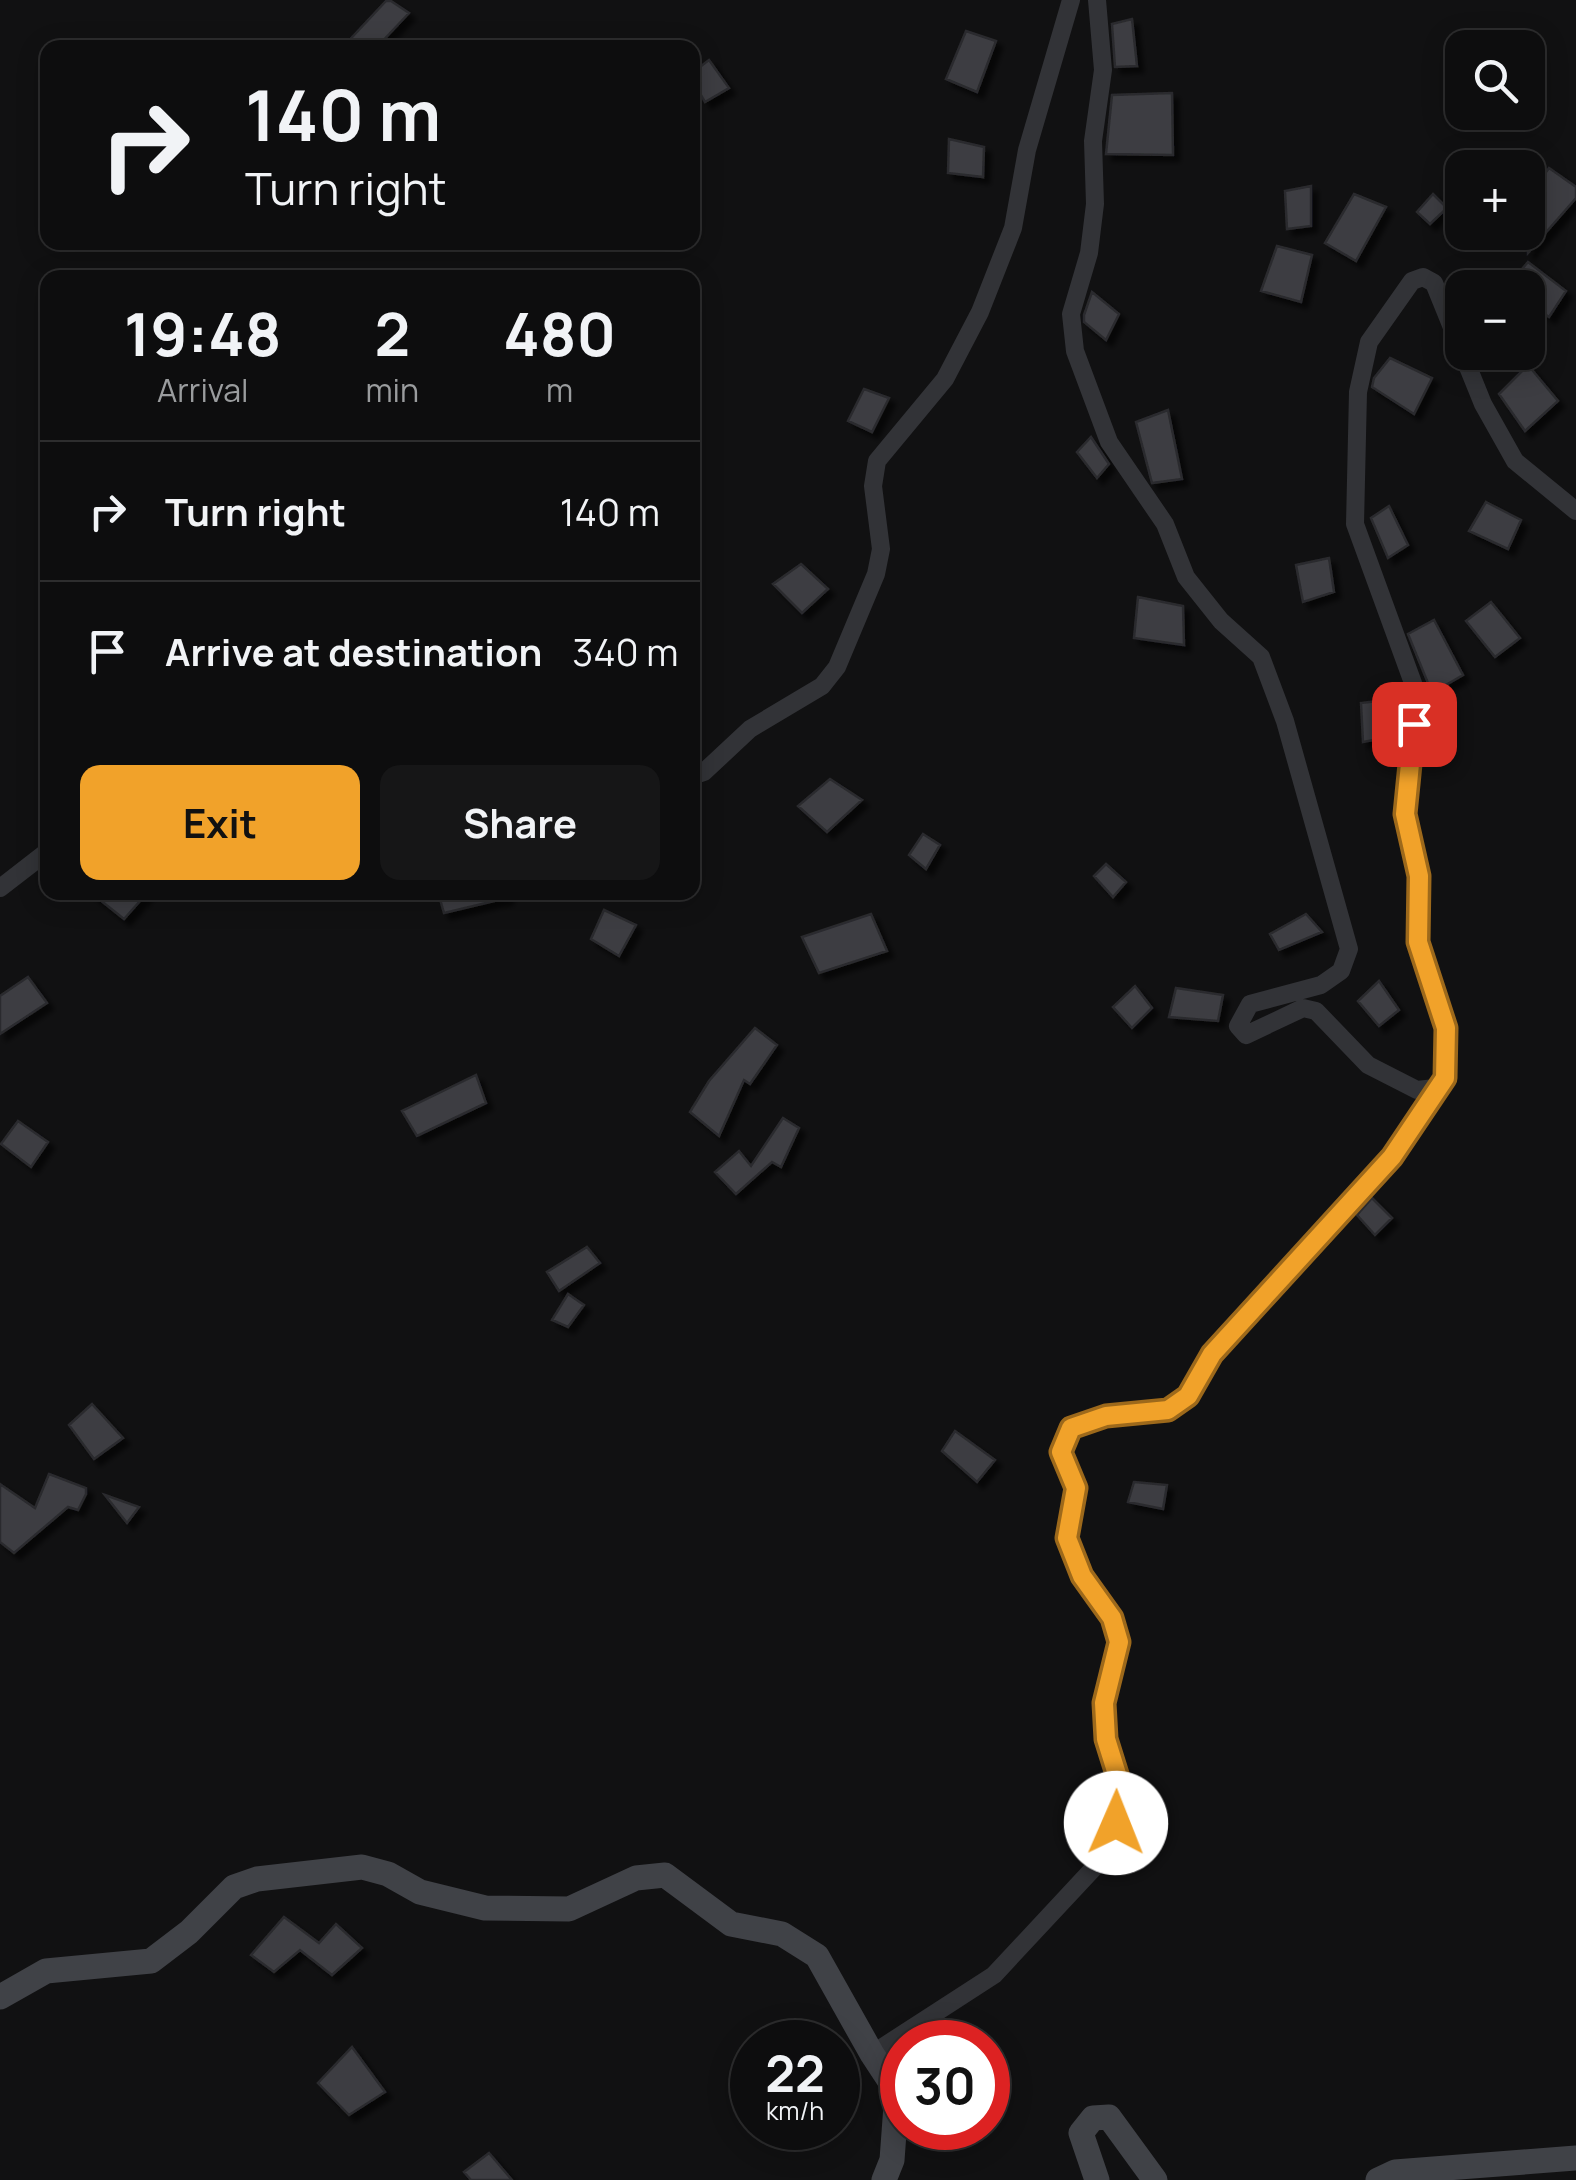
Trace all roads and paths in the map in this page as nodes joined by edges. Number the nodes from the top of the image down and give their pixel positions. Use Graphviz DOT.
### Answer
graph roads {
  1 [pos="1071,0"];
  2 [pos="1096,0"];
  3 [pos="1576,511"];
  4 [pos="700,773"];
  5 [pos="40,857"];
  6 [pos="0,888"];
  7 [pos="1436,1088"];
  8 [pos="0,1997"];
  9 [pos="872,2054"];
  10 [pos="1576,2158"];
  11 [pos="884,2180"];
  12 [pos="1097,2180"];
  13 [pos="1155,2180"];
  14 [pos="1378,2180"];
  1 -- 4 [label="street"];
  2 -- 7 [label="street"];
  3 -- 7 [label="street"];
  5 -- 6 [label="street"];
  7 -- 9 [label="street"];
  8 -- 9 [label="street"];
  9 -- 11 [label="street"];
  10 -- 14 [label="street"];
  12 -- 13 [label="street"];
}
